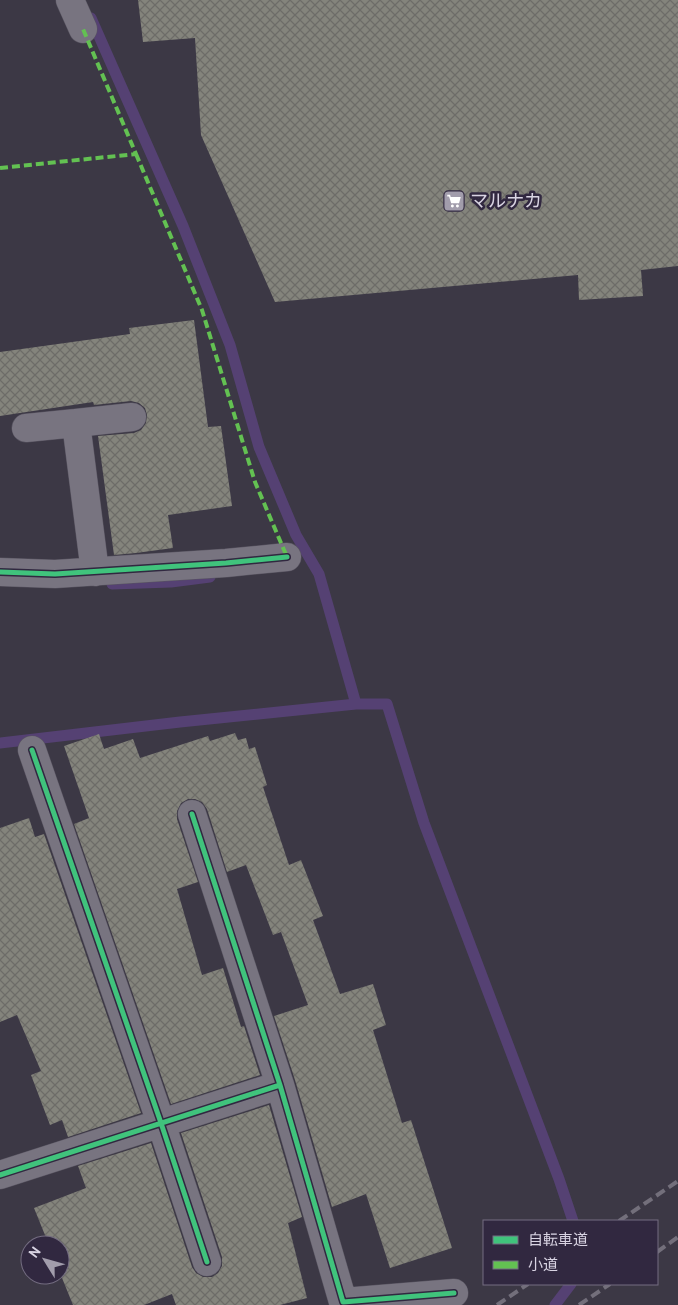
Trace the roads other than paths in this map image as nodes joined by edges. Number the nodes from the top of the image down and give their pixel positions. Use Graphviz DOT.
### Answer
graph roads {
  1 [pos="70,0"];
  2 [pos="83,29"];
  3 [pos="132,418"];
  4 [pos="76,423"];
  5 [pos="26,428"];
  6 [pos="287,557"];
  7 [pos="0,572"];
  8 [pos="95,572"];
  9 [pos="32,750"];
  10 [pos="192,814"];
  11 [pos="280,1085"];
  12 [pos="161,1123"];
  13 [pos="0,1174"];
  14 [pos="207,1262"];
  15 [pos="454,1293"];
  1 -- 2 [label="street"];
  3 -- 4 [label="street"];
  4 -- 5 [label="street"];
  4 -- 8 [label="street"];
  6 -- 8 [label="street"];
  7 -- 8 [label="street"];
  9 -- 12 [label="street"];
  10 -- 11 [label="street"];
  11 -- 12 [label="street"];
  11 -- 15 [label="street"];
  12 -- 13 [label="street"];
  12 -- 14 [label="street"];
}
